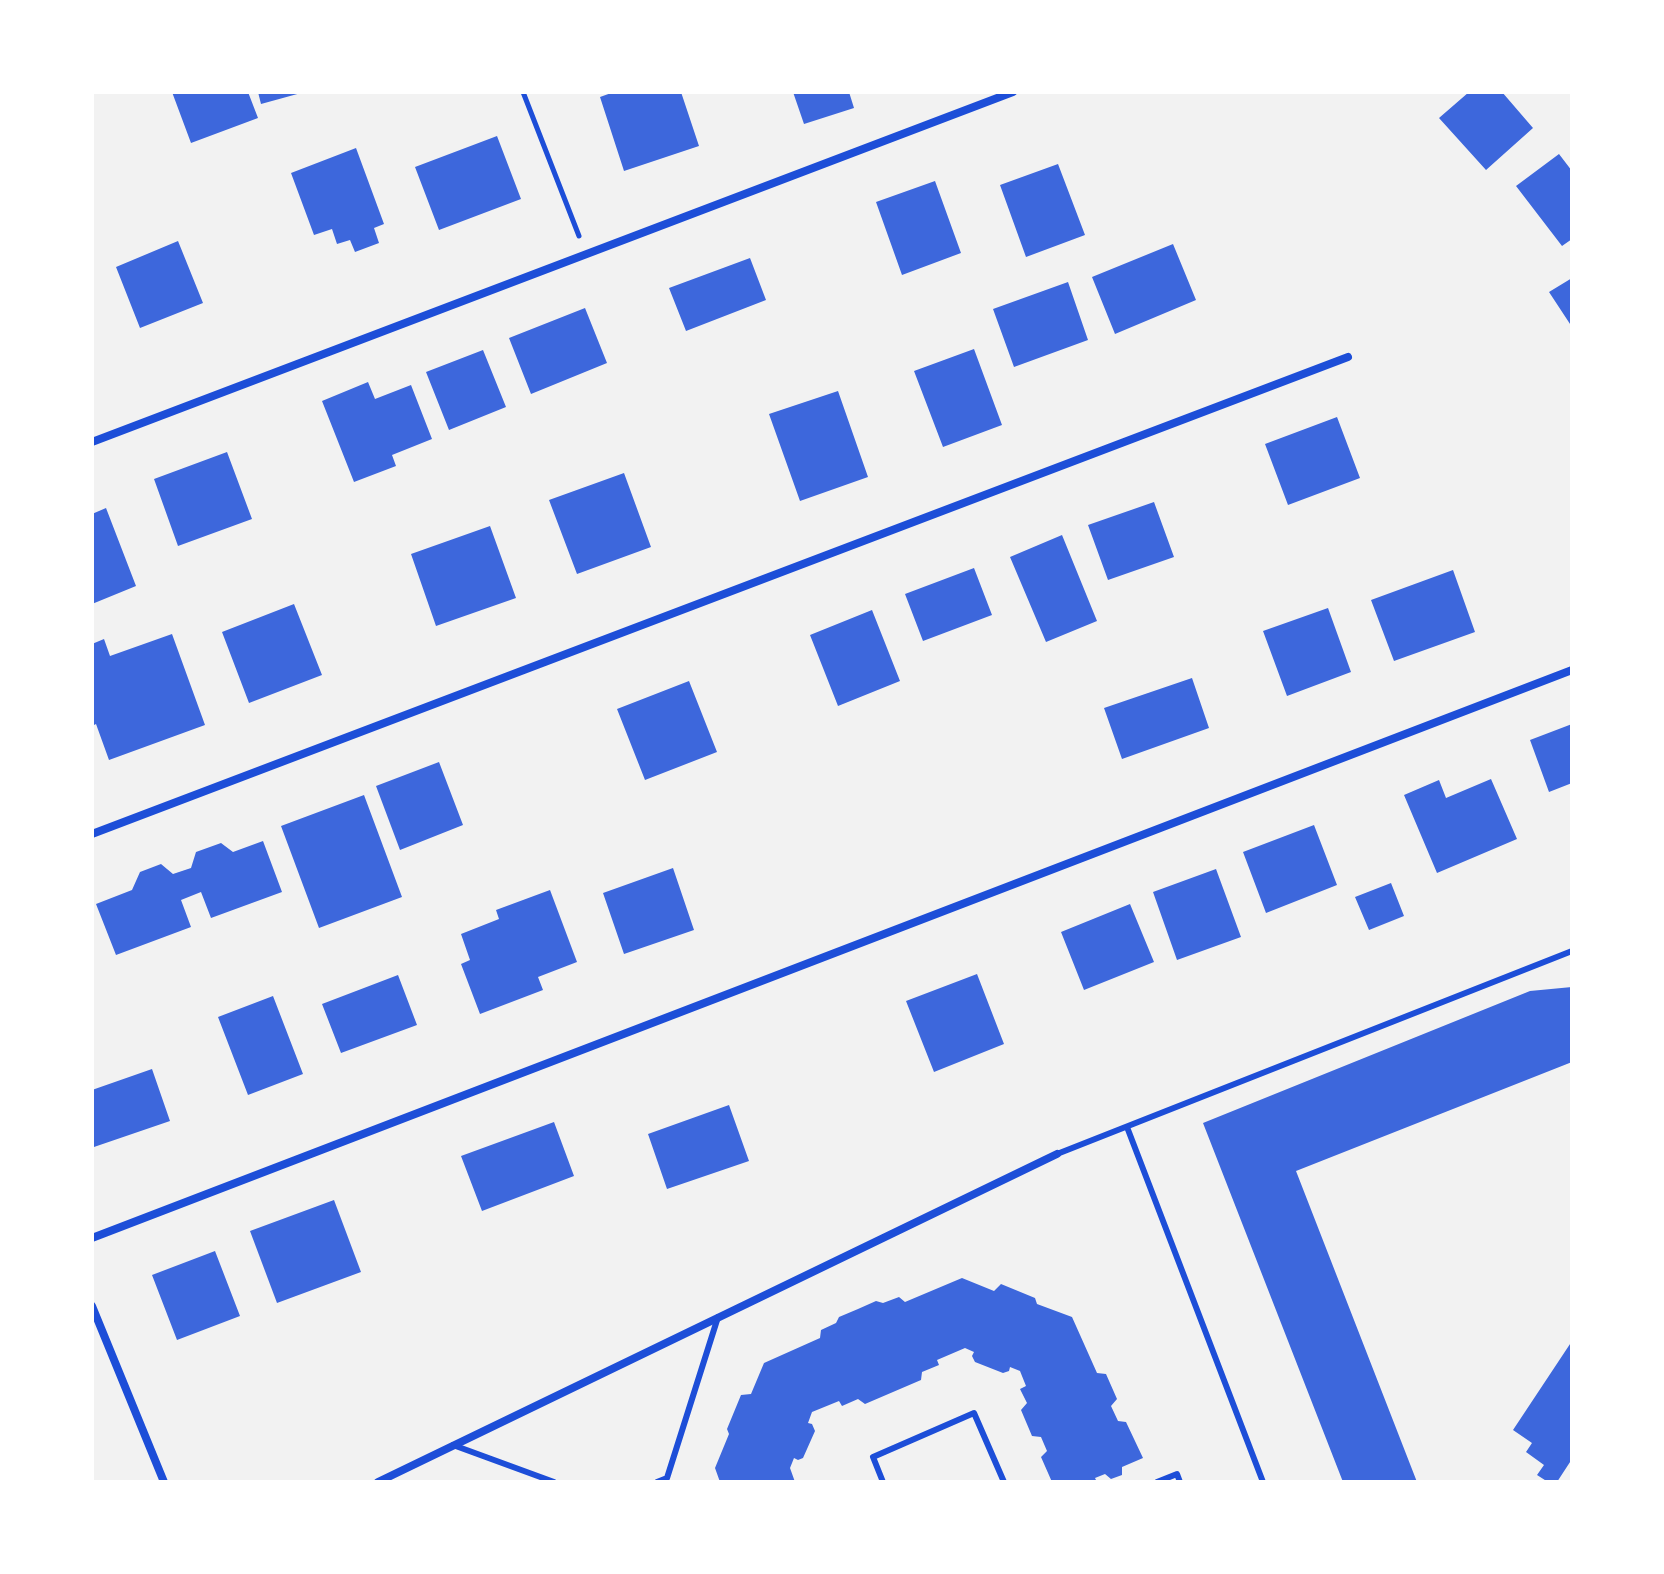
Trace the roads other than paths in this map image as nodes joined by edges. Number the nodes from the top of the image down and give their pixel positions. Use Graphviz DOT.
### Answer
graph roads {
  1 [pos="1013,92"];
  2 [pos="1348,357"];
  3 [pos="92,442"];
  4 [pos="1572,670"];
  5 [pos="92,834"];
  6 [pos="1572,951"];
  7 [pos="1127,1127"];
  8 [pos="1057,1154"];
  9 [pos="92,1238"];
  10 [pos="92,1306"];
  11 [pos="718,1317"];
  12 [pos="453,1445"];
  13 [pos="668,1480"];
  14 [pos="164,1482"];
  15 [pos="378,1482"];
  16 [pos="554,1482"];
  17 [pos="657,1482"];
  18 [pos="883,1482"];
  19 [pos="1004,1482"];
  20 [pos="1157,1482"];
  21 [pos="1180,1482"];
  22 [pos="1263,1482"];
  1 -- 3 [label="street"];
  2 -- 5 [label="street"];
  4 -- 9 [label="street"];
  6 -- 7 [label="lane"];
  7 -- 8 [label="lane"];
  7 -- 22 [label="lane"];
  8 -- 11 [label="street"];
  10 -- 14 [label="street"];
  11 -- 12 [label="street"];
  11 -- 13 [label="lane"];
  12 -- 15 [label="street"];
  12 -- 16 [label="lane"];
  13 -- 17 [label="lane"];
  18 -- 19 [label="lane"];
  20 -- 21 [label="lane"];
}
